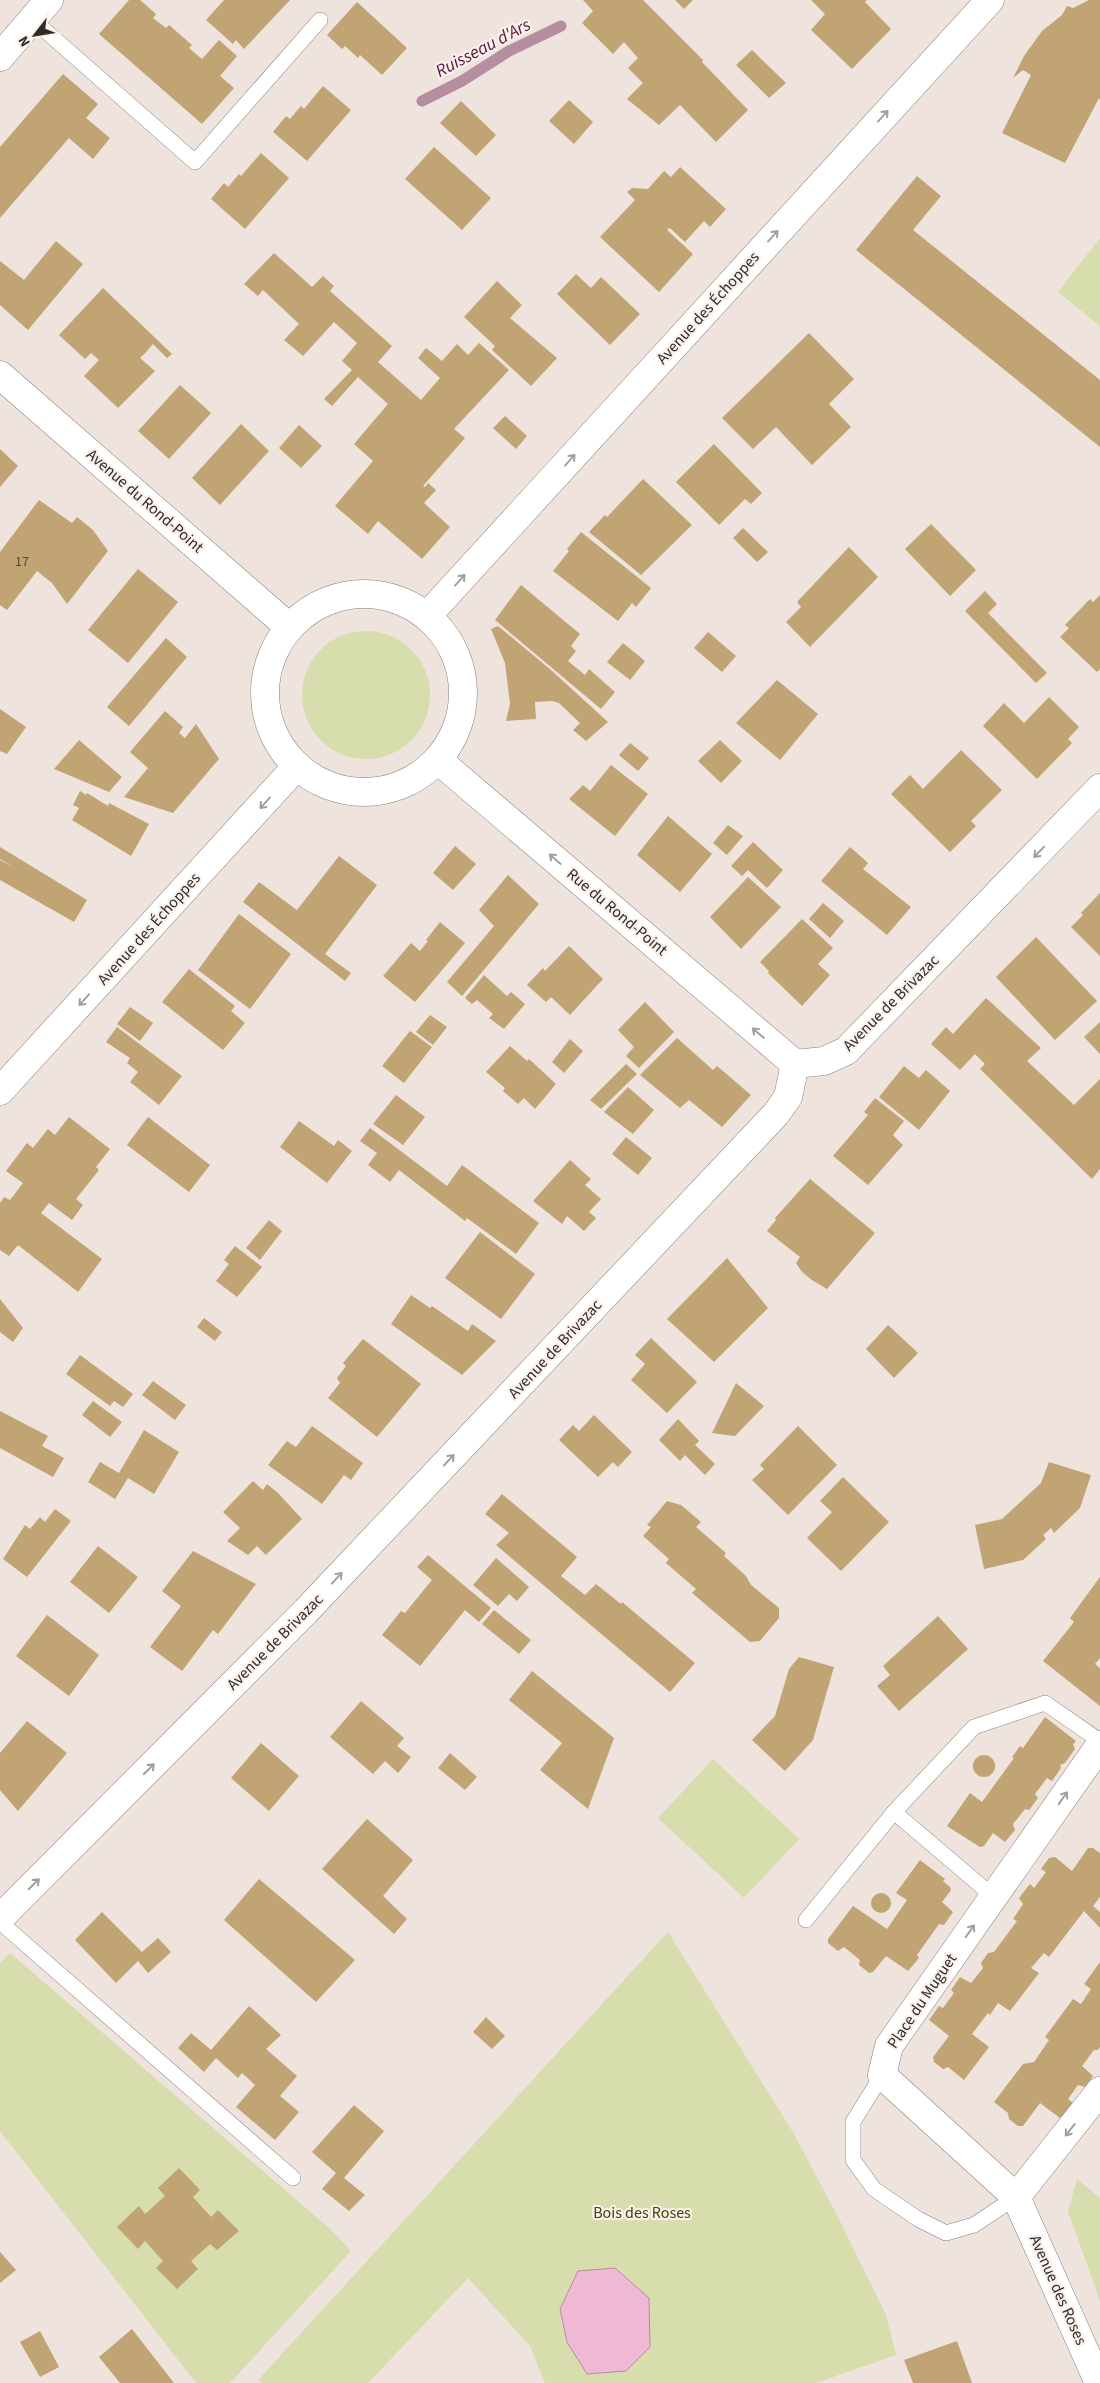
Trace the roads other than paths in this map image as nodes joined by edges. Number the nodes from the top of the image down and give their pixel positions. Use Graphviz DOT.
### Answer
graph roads {
  1 [pos="990,0"];
  2 [pos="41,10"];
  3 [pos="320,20"];
  4 [pos="0,57"];
  5 [pos="0,375"];
  6 [pos="427,616"];
  7 [pos="290,627"];
  8 [pos="438,760"];
  9 [pos="297,766"];
  10 [pos="1100,788"];
  11 [pos="795,1064"];
  12 [pos="0,1092"];
  13 [pos="1100,1741"];
  14 [pos="1100,1745"];
  15 [pos="894,1812"];
  16 [pos="994,1896"];
  17 [pos="0,1920"];
  18 [pos="806,1920"];
  19 [pos="882,2076"];
  20 [pos="1100,2091"];
  21 [pos="293,2178"];
  22 [pos="1016,2197"];
  23 [pos="1099,2383"];
  6 -- 1 [label="street, Avenue des Échoppes, one-way"];
  2 -- 3 [label="lane"];
  2 -- 4 [label="street"];
  5 -- 7 [label="street, Avenue du Rond-Point"];
  6 -- 7 [label="street"];
  6 -- 8 [label="street"];
  7 -- 9 [label="street"];
  8 -- 9 [label="street"];
  11 -- 8 [label="street, Rue du Rond-Point, one-way"];
  9 -- 12 [label="street, Avenue des Échoppes, one-way"];
  10 -- 11 [label="street, Avenue de Brivazac, one-way"];
  17 -- 11 [label="street, Avenue de Brivazac, one-way"];
  13 -- 15 [label="lane"];
  16 -- 14 [label="street, Place du Muguet, one-way"];
  15 -- 16 [label="lane"];
  15 -- 18 [label="lane"];
  19 -- 16 [label="street, Place du Muguet, one-way"];
  17 -- 21 [label="lane"];
  19 -- 22 [label="street"];
  19 -- 22 [label="lane"];
  20 -- 22 [label="street, one-way"];
  22 -- 23 [label="street, Avenue des Roses"];
}
